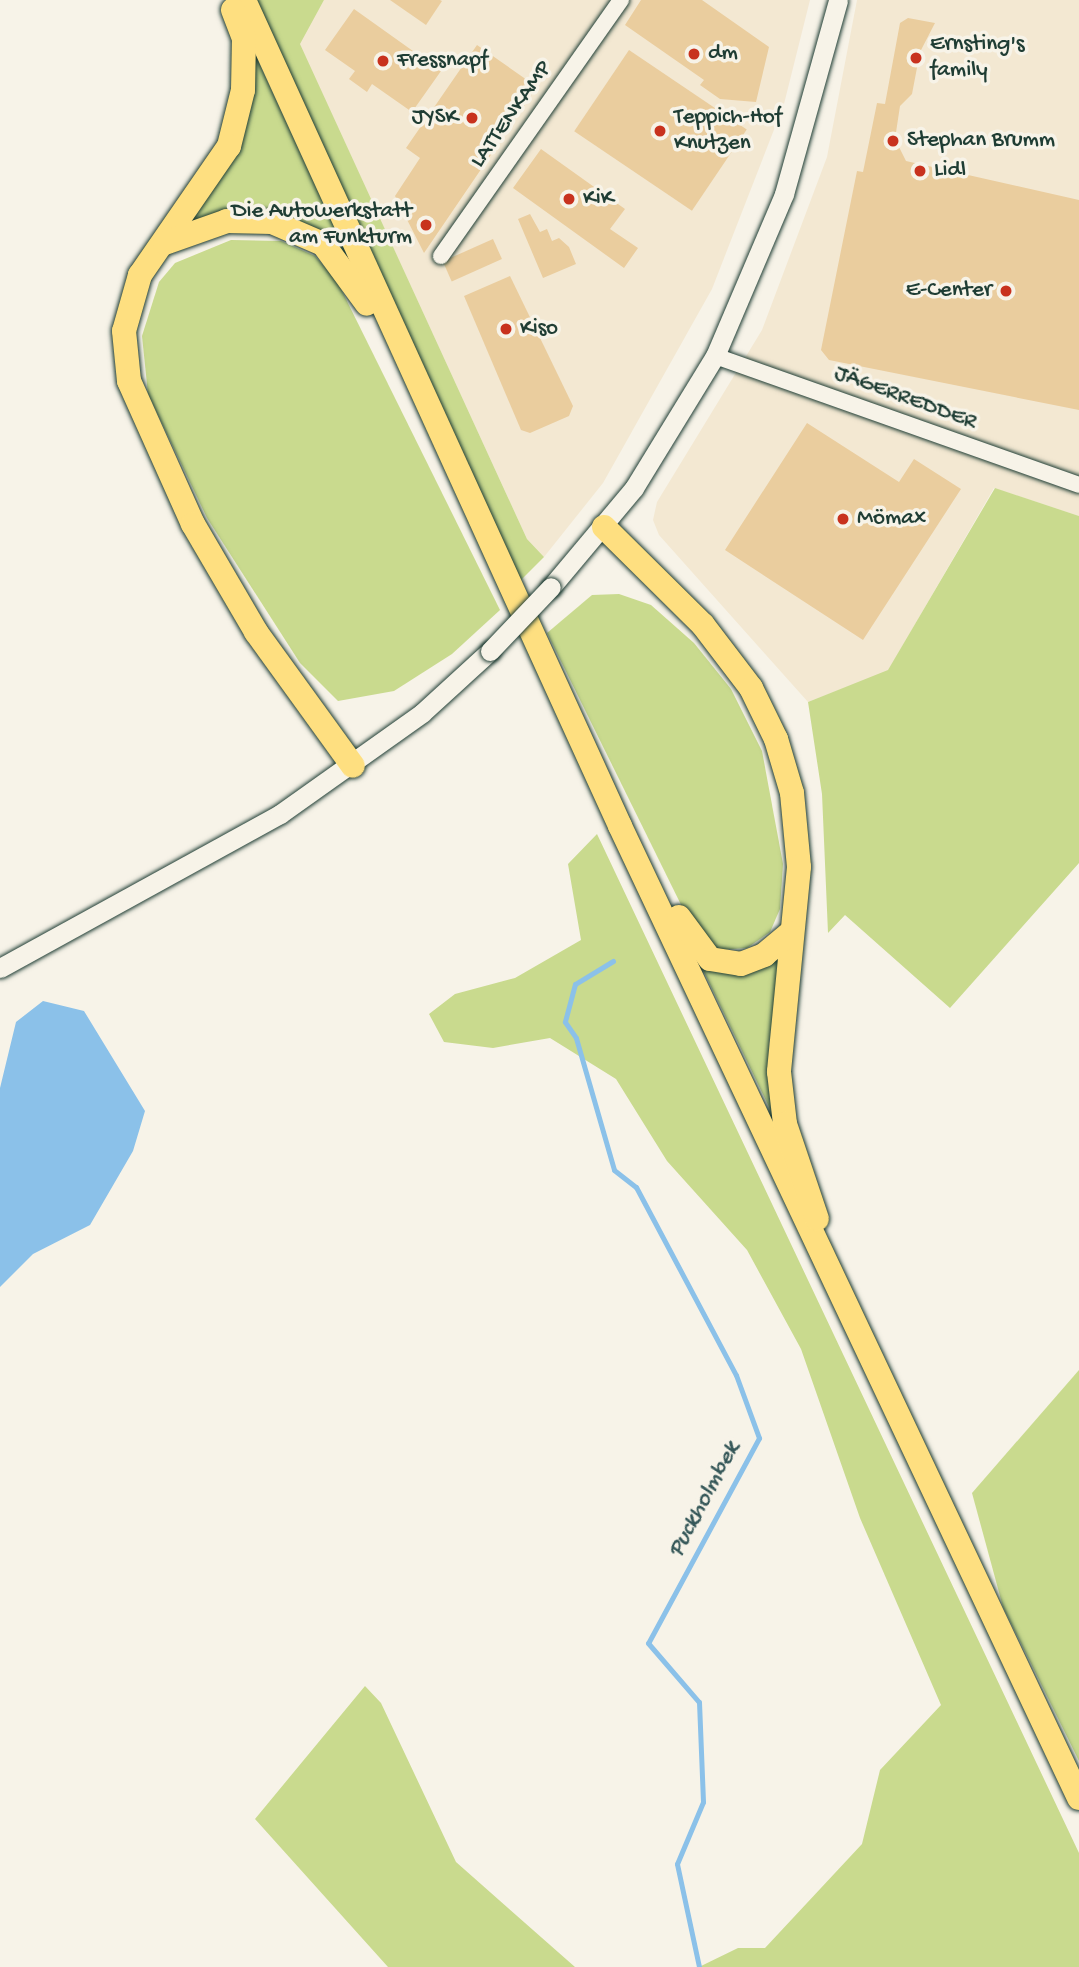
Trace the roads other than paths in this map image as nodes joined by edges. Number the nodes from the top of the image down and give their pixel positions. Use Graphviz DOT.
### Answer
graph roads {
  1 [pos="229,0"];
  2 [pos="244,0"];
  3 [pos="621,0"];
  4 [pos="839,4"];
  5 [pos="165,243"];
  6 [pos="441,256"];
  7 [pos="715,356"];
  8 [pos="421,391"];
  9 [pos="1079,485"];
  10 [pos="604,527"];
  11 [pos="353,765"];
  12 [pos="620,826"];
  13 [pos="790,933"];
  14 [pos="0,968"];
  15 [pos="819,1252"];
  16 [pos="1079,1798"];
  1 -- 5 [label="main road"];
  2 -- 8 [label="main road"];
  3 -- 6 [label="street, LATTENKAMP"];
  4 -- 7 [label="street"];
  5 -- 8 [label="main road"];
  5 -- 11 [label="main road"];
  7 -- 9 [label="street, JÄGERREDDER"];
  7 -- 10 [label="street"];
  8 -- 12 [label="main road"];
  10 -- 11 [label="street, bridge"];
  10 -- 13 [label="main road"];
  11 -- 14 [label="street"];
  12 -- 13 [label="main road"];
  12 -- 15 [label="main road"];
  13 -- 15 [label="main road"];
  15 -- 16 [label="main road"];
}
